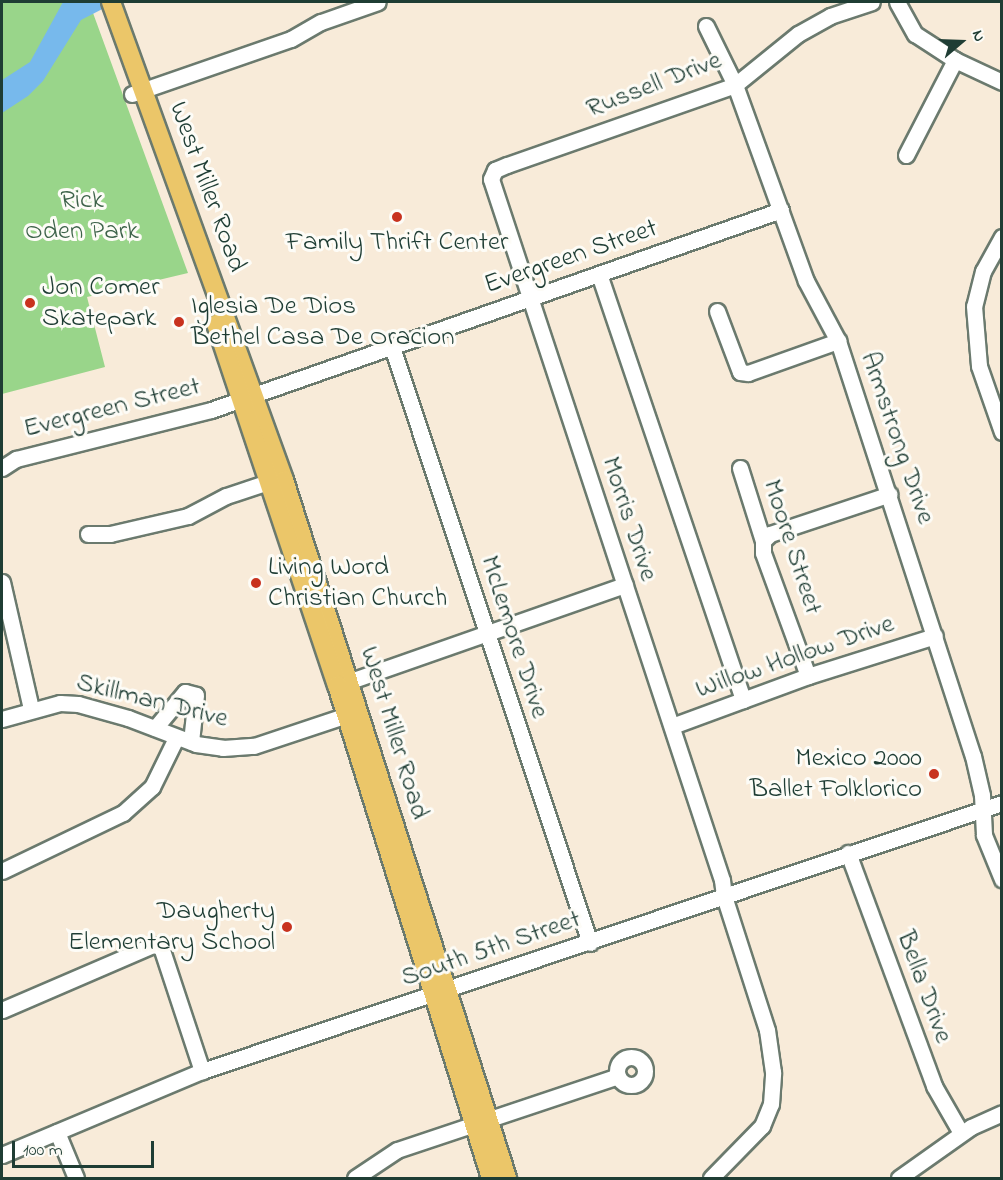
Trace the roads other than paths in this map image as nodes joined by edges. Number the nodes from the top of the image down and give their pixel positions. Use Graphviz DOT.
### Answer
graph roads {
  1 [pos="378,2"];
  2 [pos="872,2"];
  3 [pos="897,2"];
  4 [pos="107,8"];
  5 [pos="706,26"];
  6 [pos="955,60"];
  7 [pos="1002,82"];
  8 [pos="735,85"];
  9 [pos="138,92"];
  10 [pos="906,155"];
  11 [pos="507,165"];
  12 [pos="781,210"];
  13 [pos="1002,237"];
  14 [pos="598,274"];
  15 [pos="529,298"];
  16 [pos="717,311"];
  17 [pos="838,341"];
  18 [pos="392,346"];
  19 [pos="248,396"];
  20 [pos="1002,432"];
  21 [pos="2,468"];
  22 [pos="740,468"];
  23 [pos="268,483"];
  24 [pos="890,494"];
  25 [pos="88,534"];
  26 [pos="763,541"];
  27 [pos="2,582"];
  28 [pos="625,585"];
  29 [pos="487,633"];
  30 [pos="935,636"];
  31 [pos="808,676"];
  32 [pos="343,683"];
  33 [pos="743,700"];
  34 [pos="31,709"];
  35 [pos="352,713"];
  36 [pos="2,719"];
  37 [pos="672,726"];
  38 [pos="155,728"];
  39 [pos="176,738"];
  40 [pos="191,742"];
  41 [pos="1002,803"];
  42 [pos="981,809"];
  43 [pos="848,853"];
  44 [pos="2,871"];
  45 [pos="1002,879"];
  46 [pos="724,896"];
  47 [pos="590,943"];
  48 [pos="439,994"];
  49 [pos="2,1010"];
  50 [pos="202,1071"];
  51 [pos="618,1076"];
  52 [pos="1002,1113"];
  53 [pos="481,1123"];
  54 [pos="57,1132"];
  55 [pos="961,1134"];
  56 [pos="2,1155"];
  57 [pos="76,1179"];
  58 [pos="355,1179"];
  59 [pos="491,1179"];
  60 [pos="507,1179"];
  61 [pos="711,1179"];
  62 [pos="899,1179"];
  1 -- 9 [label="street"];
  2 -- 8 [label="street, Russell Drive"];
  3 -- 6 [label="street"];
  4 -- 9 [label="main road, West Miller Road"];
  5 -- 8 [label="street, Armstrong Drive"];
  6 -- 7 [label="street"];
  6 -- 10 [label="street"];
  8 -- 11 [label="street, Russell Drive"];
  8 -- 12 [label="street, Armstrong Drive"];
  9 -- 19 [label="main road, West Miller Road"];
  11 -- 15 [label="street, Morris Drive"];
  12 -- 14 [label="street, Evergreen Street"];
  12 -- 17 [label="street, Armstrong Drive"];
  13 -- 20 [label="street"];
  14 -- 15 [label="street, Evergreen Street"];
  14 -- 33 [label="street"];
  15 -- 18 [label="street, Evergreen Street"];
  15 -- 28 [label="street, Morris Drive"];
  16 -- 17 [label="street"];
  17 -- 24 [label="street, Armstrong Drive"];
  18 -- 19 [label="street, Evergreen Street"];
  18 -- 29 [label="street, McLemore Drive"];
  19 -- 21 [label="street, Evergreen Street"];
  19 -- 23 [label="main road, West Miller Road"];
  19 -- 32 [label="main road, West Miller Road"];
  22 -- 26 [label="street, Moore Street"];
  23 -- 25 [label="street"];
  23 -- 32 [label="main road, West Miller Road"];
  24 -- 26 [label="street"];
  24 -- 30 [label="street, Armstrong Drive"];
  26 -- 31 [label="street, Moore Street"];
  27 -- 34 [label="street"];
  28 -- 29 [label="street"];
  28 -- 37 [label="street, Morris Drive"];
  29 -- 32 [label="street"];
  29 -- 47 [label="street, McLemore Drive"];
  30 -- 31 [label="street, Willow Hollow Drive"];
  30 -- 42 [label="street, Armstrong Drive"];
  31 -- 33 [label="street, Willow Hollow Drive"];
  32 -- 35 [label="main road, West Miller Road"];
  33 -- 37 [label="street, Willow Hollow Drive"];
  34 -- 36 [label="street, Skillman Drive"];
  34 -- 38 [label="street, Skillman Drive"];
  35 -- 40 [label="street, Skillman Drive"];
  35 -- 48 [label="main road, West Miller Road"];
  37 -- 46 [label="street, Morris Drive"];
  38 -- 39 [label="street, Skillman Drive"];
  38 -- 40 [label="street"];
  39 -- 40 [label="street, Skillman Drive"];
  39 -- 44 [label="street"];
  41 -- 42 [label="street, South 5th Street"];
  42 -- 43 [label="street, South 5th Street"];
  42 -- 45 [label="street, Armstrong Drive"];
  43 -- 46 [label="street, South 5th Street"];
  43 -- 55 [label="street, Bella Drive"];
  46 -- 47 [label="street, South 5th Street"];
  46 -- 61 [label="street, Morris Drive"];
  47 -- 48 [label="street, South 5th Street"];
  48 -- 50 [label="street, South 5th Street"];
  48 -- 53 [label="main road, West Miller Road"];
  49 -- 50 [label="street"];
  50 -- 54 [label="street, South 5th Street"];
  51 -- 53 [label="street"];
  52 -- 55 [label="street"];
  53 -- 58 [label="street"];
  53 -- 59 [label="main road, West Miller Road"];
  53 -- 60 [label="main road, West Miller Road"];
  54 -- 56 [label="street, South 5th Street"];
  54 -- 57 [label="street"];
  55 -- 62 [label="street"];
}
